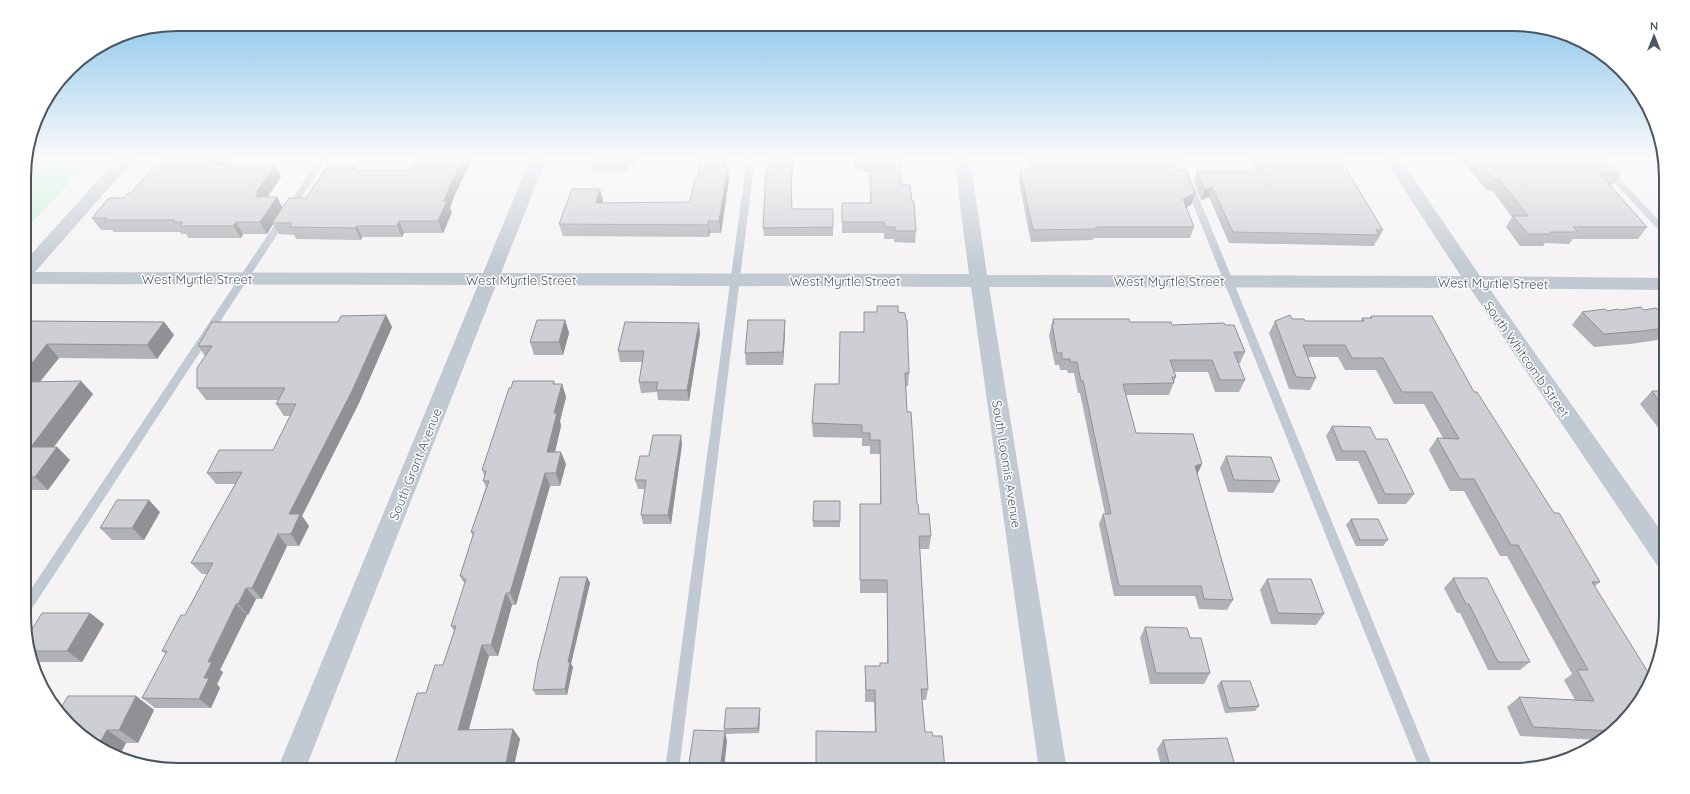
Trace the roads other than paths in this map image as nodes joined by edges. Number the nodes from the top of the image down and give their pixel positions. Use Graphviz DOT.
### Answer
graph roads {
  1 [pos="95,194"];
  2 [pos="299,194"];
  3 [pos="524,194"];
  4 [pos="746,194"];
  5 [pos="967,194"];
  6 [pos="1193,194"];
  7 [pos="1416,194"];
  8 [pos="1630,194"];
  9 [pos="1659,226"];
  10 [pos="31,265"];
  11 [pos="31,278"];
  12 [pos="243,279"];
  13 [pos="489,280"];
  14 [pos="979,280"];
  15 [pos="734,281"];
  16 [pos="1228,281"];
  17 [pos="1475,282"];
  18 [pos="1659,284"];
  19 [pos="1659,548"];
  20 [pos="31,600"];
  21 [pos="294,763"];
  22 [pos="673,763"];
  23 [pos="1052,763"];
  24 [pos="1424,763"];
  1 -- 10 [label="street"];
  2 -- 12 [label="lane"];
  3 -- 13 [label="street, South Grant Avenue"];
  4 -- 15 [label="lane"];
  5 -- 14 [label="street, South Loomis Avenue"];
  6 -- 16 [label="lane"];
  7 -- 17 [label="street, South Whitcomb Street"];
  8 -- 9 [label="lane"];
  11 -- 12 [label="street, West Myrtle Street"];
  12 -- 13 [label="street, West Myrtle Street"];
  12 -- 20 [label="lane"];
  13 -- 15 [label="street, West Myrtle Street"];
  13 -- 21 [label="street, South Grant Avenue"];
  14 -- 15 [label="street, West Myrtle Street"];
  14 -- 16 [label="street, West Myrtle Street"];
  14 -- 23 [label="street, South Loomis Avenue"];
  15 -- 22 [label="lane"];
  16 -- 17 [label="street, West Myrtle Street"];
  16 -- 24 [label="lane"];
  17 -- 18 [label="street, West Myrtle Street"];
  17 -- 19 [label="street, South Whitcomb Street"];
}
